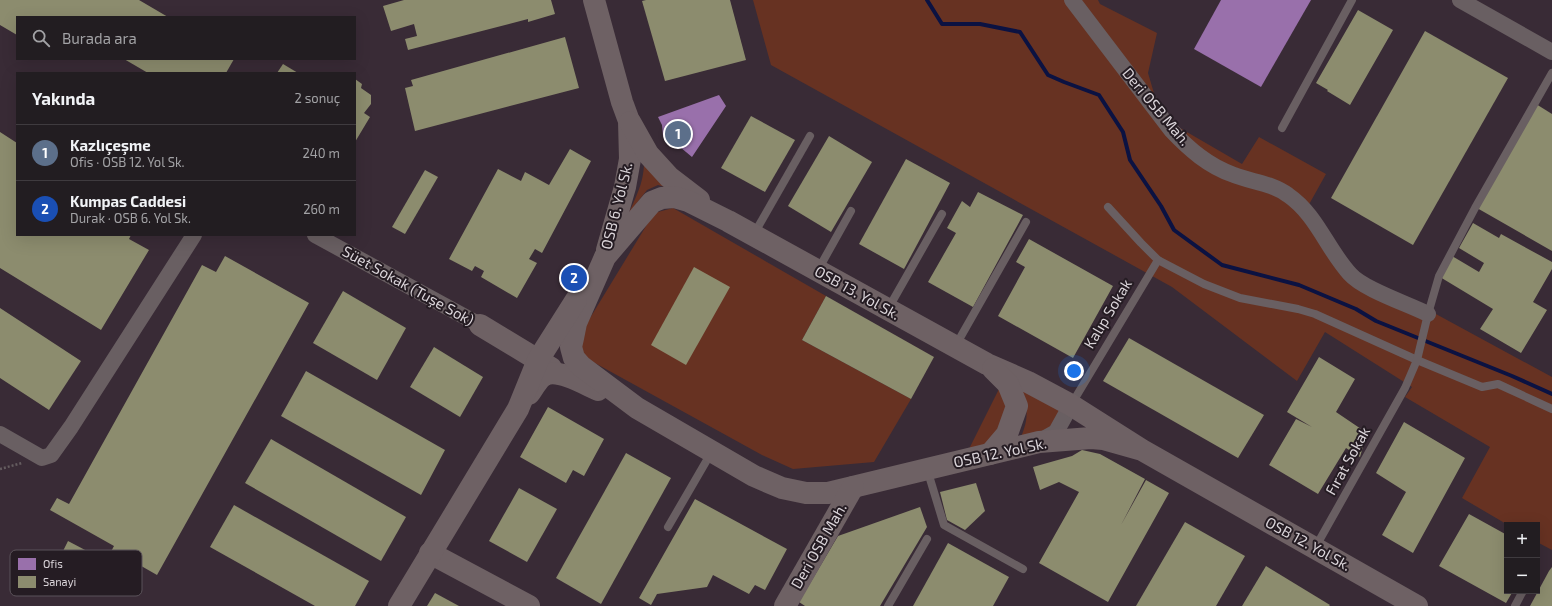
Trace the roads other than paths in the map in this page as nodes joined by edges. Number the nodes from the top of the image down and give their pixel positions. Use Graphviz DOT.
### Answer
graph roads {
  1 [pos="594,0"];
  2 [pos="1072,0"];
  3 [pos="1352,0"];
  4 [pos="1460,0"];
  5 [pos="1552,52"];
  6 [pos="1552,73"];
  7 [pos="629,122"];
  8 [pos="1282,128"];
  9 [pos="810,136"];
  10 [pos="1108,207"];
  11 [pos="851,211"];
  12 [pos="942,214"];
  13 [pos="728,221"];
  14 [pos="1026,222"];
  15 [pos="754,234"];
  16 [pos="193,236"];
  17 [pos="316,236"];
  18 [pos="605,257"];
  19 [pos="1158,260"];
  20 [pos="817,271"];
  21 [pos="888,310"];
  22 [pos="1427,318"];
  23 [pos="480,325"];
  24 [pos="557,330"];
  25 [pos="956,346"];
  26 [pos="1417,360"];
  27 [pos="530,363"];
  28 [pos="987,364"];
  29 [pos="563,375"];
  30 [pos="1071,405"];
  31 [pos="637,408"];
  32 [pos="518,409"];
  33 [pos="1552,409"];
  34 [pos="0,434"];
  35 [pos="1039,442"];
  36 [pos="1142,450"];
  37 [pos="711,453"];
  38 [pos="990,454"];
  39 [pos="927,469"];
  40 [pos="853,487"];
  41 [pos="668,527"];
  42 [pos="927,539"];
  43 [pos="1315,548"];
  44 [pos="430,553"];
  45 [pos="1023,570"];
  46 [pos="1521,594"];
  47 [pos="399,606"];
  48 [pos="529,606"];
  49 [pos="785,606"];
  50 [pos="888,606"];
  51 [pos="1417,606"];
  52 [pos="1514,606"];
  1 -- 7 [label="main road, OSB 6. Yol Sk."];
  2 -- 22 [label="street, Deri OSB Mah."];
  3 -- 8 [label="lane"];
  4 -- 5 [label="street"];
  6 -- 22 [label="lane, Fırat Sokak"];
  7 -- 13 [label="main road"];
  7 -- 18 [label="main road, OSB 6. Yol Sk."];
  9 -- 15 [label="lane"];
  10 -- 19 [label="lane"];
  11 -- 20 [label="lane"];
  12 -- 21 [label="lane"];
  13 -- 15 [label="main road, OSB 13. Yol Sk."];
  13 -- 18 [label="main road"];
  14 -- 25 [label="lane"];
  15 -- 20 [label="main road, OSB 13. Yol Sk."];
  16 -- 34 [label="street"];
  17 -- 23 [label="street, Süet Sokak (Tuşe Sok)"];
  18 -- 24 [label="main road, OSB 6. Yol Sk."];
  18 -- 31 [label="main road"];
  19 -- 26 [label="lane"];
  19 -- 30 [label="lane, Kalıp Sokak"];
  20 -- 21 [label="main road, OSB 13. Yol Sk."];
  21 -- 25 [label="main road, OSB 13. Yol Sk."];
  22 -- 26 [label="lane, Fırat Sokak"];
  23 -- 24 [label="main road"];
  23 -- 27 [label="main road"];
  24 -- 27 [label="main road, OSB 6. Yol Sk."];
  25 -- 28 [label="main road, OSB 13. Yol Sk."];
  26 -- 33 [label="lane"];
  26 -- 43 [label="lane, Fırat Sokak"];
  27 -- 29 [label="main road"];
  27 -- 32 [label="main road, OSB 6. Yol Sk."];
  28 -- 30 [label="main road"];
  28 -- 38 [label="main road"];
  29 -- 31 [label="main road"];
  29 -- 32 [label="main road"];
  30 -- 35 [label="street"];
  30 -- 36 [label="main road"];
  31 -- 37 [label="main road, OSB 12. Yol Sk."];
  32 -- 44 [label="main road"];
  35 -- 36 [label="main road, OSB 12. Yol Sk."];
  35 -- 38 [label="main road, OSB 12. Yol Sk."];
  36 -- 43 [label="main road, OSB 12. Yol Sk."];
  37 -- 40 [label="main road, OSB 12. Yol Sk."];
  37 -- 41 [label="lane"];
  38 -- 39 [label="main road, OSB 12. Yol Sk."];
  39 -- 40 [label="main road, OSB 12. Yol Sk."];
  39 -- 45 [label="lane"];
  40 -- 49 [label="main road, Deri OSB Mah."];
  42 -- 50 [label="lane"];
  43 -- 51 [label="main road, OSB 12. Yol Sk."];
  44 -- 47 [label="main road"];
  44 -- 48 [label="main road"];
  46 -- 52 [label="lane"];
}
